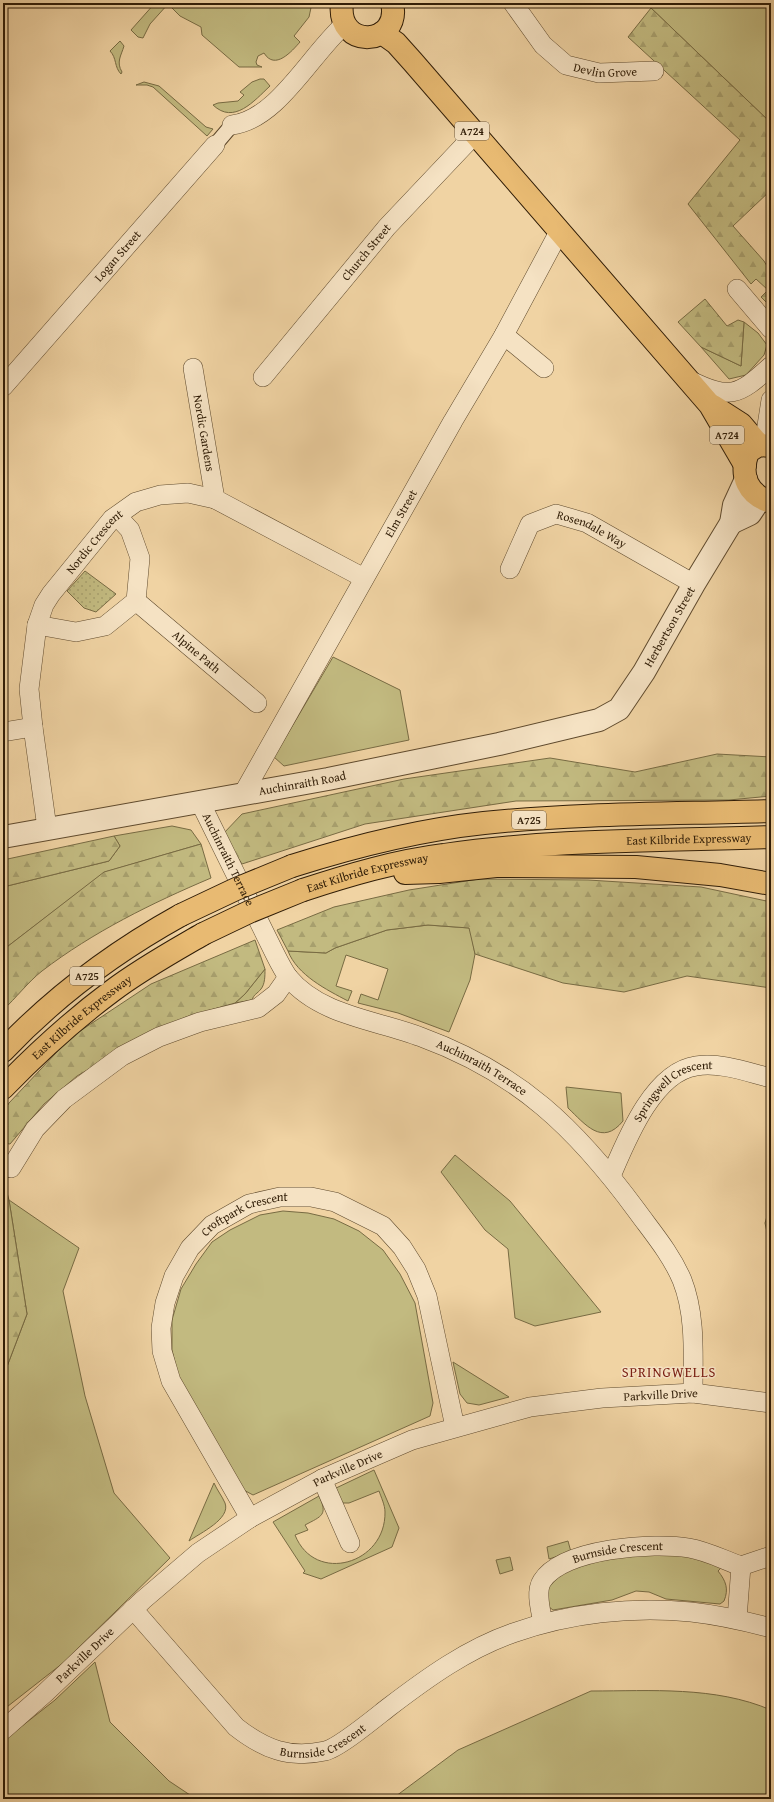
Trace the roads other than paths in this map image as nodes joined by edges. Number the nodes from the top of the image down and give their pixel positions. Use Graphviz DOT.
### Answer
graph roads {
  1 [pos="342,3"];
  2 [pos="392,3"];
  3 [pos="513,3"];
  4 [pos="344,25"];
  5 [pos="382,33"];
  6 [pos="654,71"];
  7 [pos="232,125"];
  8 [pos="475,134"];
  9 [pos="215,145"];
  10 [pos="559,232"];
  11 [pos="737,290"];
  12 [pos="771,329"];
  13 [pos="504,335"];
  14 [pos="771,366"];
  15 [pos="194,368"];
  16 [pos="544,368"];
  17 [pos="263,377"];
  18 [pos="686,379"];
  19 [pos="3,386"];
  20 [pos="771,400"];
  21 [pos="710,405"];
  22 [pos="764,446"];
  23 [pos="745,472"];
  24 [pos="215,499"];
  25 [pos="767,501"];
  26 [pos="117,516"];
  27 [pos="731,523"];
  28 [pos="510,569"];
  29 [pos="364,578"];
  30 [pos="694,584"];
  31 [pos="136,601"];
  32 [pos="36,625"];
  33 [pos="257,703"];
  34 [pos="599,720"];
  35 [pos="33,727"];
  36 [pos="3,732"];
  37 [pos="243,794"];
  38 [pos="200,802"];
  39 [pos="771,811"];
  40 [pos="47,828"];
  41 [pos="771,836"];
  42 [pos="3,837"];
  43 [pos="356,874"];
  44 [pos="771,884"];
  45 [pos="288,977"];
  46 [pos="3,1051"];
  47 [pos="771,1078"];
  48 [pos="3,1088"];
  49 [pos="11,1168"];
  50 [pos="611,1176"];
  51 [pos="693,1393"];
  52 [pos="771,1403"];
  53 [pos="455,1427"];
  54 [pos="322,1479"];
  55 [pos="250,1518"];
  56 [pos="350,1543"];
  57 [pos="771,1556"];
  58 [pos="741,1566"];
  59 [pos="133,1609"];
  60 [pos="737,1619"];
  61 [pos="543,1623"];
  62 [pos="771,1628"];
  63 [pos="3,1730"];
  1 -- 4 [label="main road"];
  2 -- 5 [label="main road"];
  3 -- 6 [label="street, Devlin Grove"];
  4 -- 5 [label="main road"];
  4 -- 7 [label="street"];
  5 -- 8 [label="main road, A724"];
  7 -- 9 [label="street, Logan Street"];
  8 -- 10 [label="main road, A724"];
  8 -- 17 [label="street, Church Street"];
  9 -- 19 [label="street, Logan Street"];
  10 -- 13 [label="street, Elm Street"];
  10 -- 18 [label="main road, A724"];
  11 -- 12 [label="street"];
  13 -- 16 [label="street"];
  13 -- 29 [label="street, Elm Street"];
  14 -- 18 [label="street"];
  15 -- 24 [label="street, Nordic Gardens"];
  18 -- 21 [label="main road, A724"];
  20 -- 22 [label="street"];
  21 -- 22 [label="main road, A724"];
  21 -- 23 [label="main road, A724"];
  22 -- 23 [label="main road, A724"];
  23 -- 25 [label="main road, A724"];
  23 -- 27 [label="street, Herbertson Street"];
  24 -- 26 [label="street, Nordic Crescent"];
  24 -- 29 [label="street, Nordic Crescent"];
  25 -- 27 [label="street"];
  26 -- 31 [label="street"];
  26 -- 32 [label="street, Nordic Crescent"];
  27 -- 30 [label="street, Herbertson Street"];
  28 -- 30 [label="street, Rosendale Way"];
  29 -- 37 [label="street, Elm Street"];
  30 -- 34 [label="street, Herbertson Street"];
  31 -- 32 [label="street"];
  31 -- 33 [label="street, Alpine Path"];
  32 -- 35 [label="street, Nordic Crescent"];
  34 -- 37 [label="street, Auchinraith Road"];
  35 -- 36 [label="street"];
  35 -- 40 [label="street, Nordic Crescent"];
  37 -- 38 [label="street, Auchinraith Road"];
  38 -- 40 [label="street, Auchinraith Road"];
  38 -- 45 [label="street, Auchinraith Terrace"];
  39 -- 46 [label="main road, East Kilbride Expressway / A725, bridge"];
  40 -- 42 [label="street, Auchinraith Road"];
  41 -- 43 [label="main road, East Kilbride Expressway / A725"];
  43 -- 44 [label="main road, A725"];
  43 -- 48 [label="main road, East Kilbride Expressway / A725, bridge"];
  45 -- 49 [label="street"];
  45 -- 50 [label="street, Auchinraith Terrace"];
  47 -- 50 [label="street, Springwell Crescent"];
  50 -- 51 [label="street, Auchinraith Terrace"];
  51 -- 52 [label="street, Parkville Drive"];
  51 -- 53 [label="street, Parkville Drive"];
  53 -- 54 [label="street, Parkville Drive"];
  53 -- 55 [label="street, Croftpark Crescent"];
  54 -- 55 [label="street, Parkville Drive"];
  54 -- 56 [label="street"];
  55 -- 59 [label="street, Parkville Drive"];
  57 -- 58 [label="street"];
  58 -- 60 [label="street"];
  58 -- 61 [label="street, Burnside Crescent"];
  59 -- 61 [label="street, Burnside Crescent"];
  59 -- 63 [label="street, Parkville Drive"];
  60 -- 61 [label="street, Burnside Crescent"];
  60 -- 62 [label="street, Burnside Crescent"];
}
